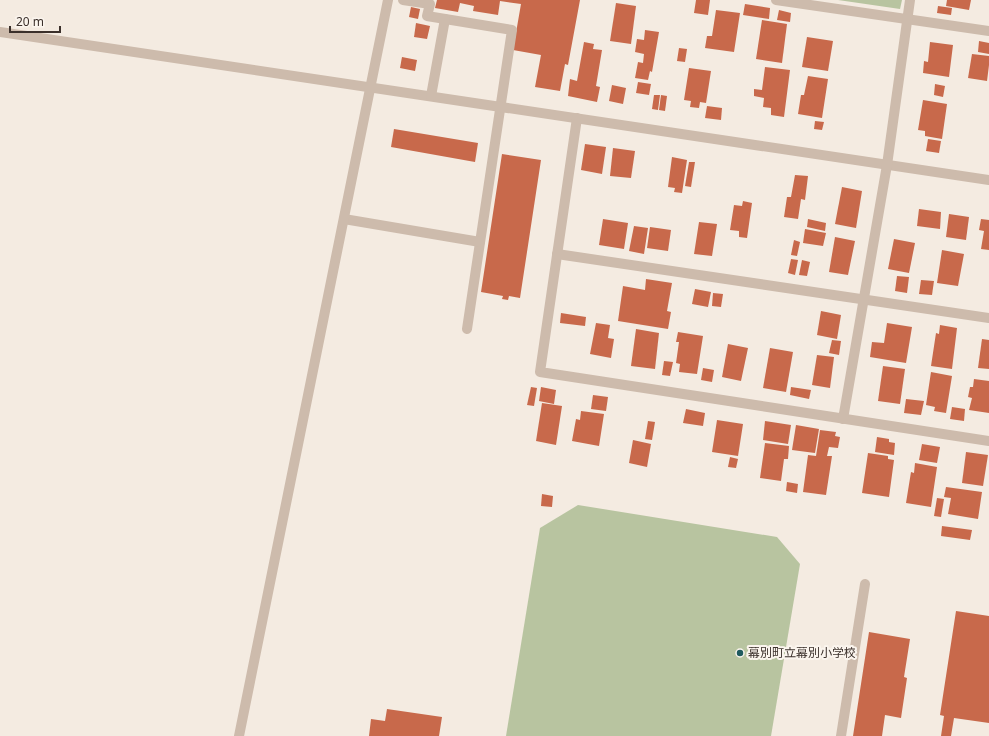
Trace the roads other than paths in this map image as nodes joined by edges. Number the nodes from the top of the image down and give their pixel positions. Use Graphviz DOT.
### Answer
graph roads {
  1 [pos="388,0"];
  2 [pos="403,0"];
  3 [pos="776,0"];
  4 [pos="910,0"];
  5 [pos="906,18"];
  6 [pos="445,19"];
  7 [pos="989,31"];
  8 [pos="0,32"];
  9 [pos="370,88"];
  10 [pos="431,96"];
  11 [pos="500,107"];
  12 [pos="577,118"];
  13 [pos="887,165"];
  14 [pos="989,180"];
  15 [pos="344,219"];
  16 [pos="480,242"];
  17 [pos="557,254"];
  18 [pos="863,300"];
  19 [pos="989,318"];
  20 [pos="467,329"];
  21 [pos="843,419"];
  22 [pos="989,441"];
  23 [pos="865,584"];
  24 [pos="239,736"];
  25 [pos="841,736"];
  1 -- 9 [label="street"];
  2 -- 6 [label="street"];
  3 -- 5 [label="street"];
  4 -- 5 [label="street"];
  5 -- 7 [label="street"];
  5 -- 13 [label="street"];
  6 -- 10 [label="street"];
  6 -- 11 [label="street"];
  8 -- 9 [label="street"];
  9 -- 10 [label="street"];
  9 -- 15 [label="street"];
  10 -- 11 [label="street"];
  11 -- 12 [label="street"];
  11 -- 16 [label="street"];
  12 -- 13 [label="street"];
  12 -- 17 [label="street"];
  13 -- 14 [label="street"];
  13 -- 18 [label="street"];
  15 -- 16 [label="street"];
  15 -- 24 [label="street"];
  16 -- 20 [label="street"];
  17 -- 18 [label="street"];
  17 -- 21 [label="street"];
  18 -- 19 [label="street"];
  18 -- 21 [label="street"];
  21 -- 22 [label="street"];
  23 -- 25 [label="street"];
}
